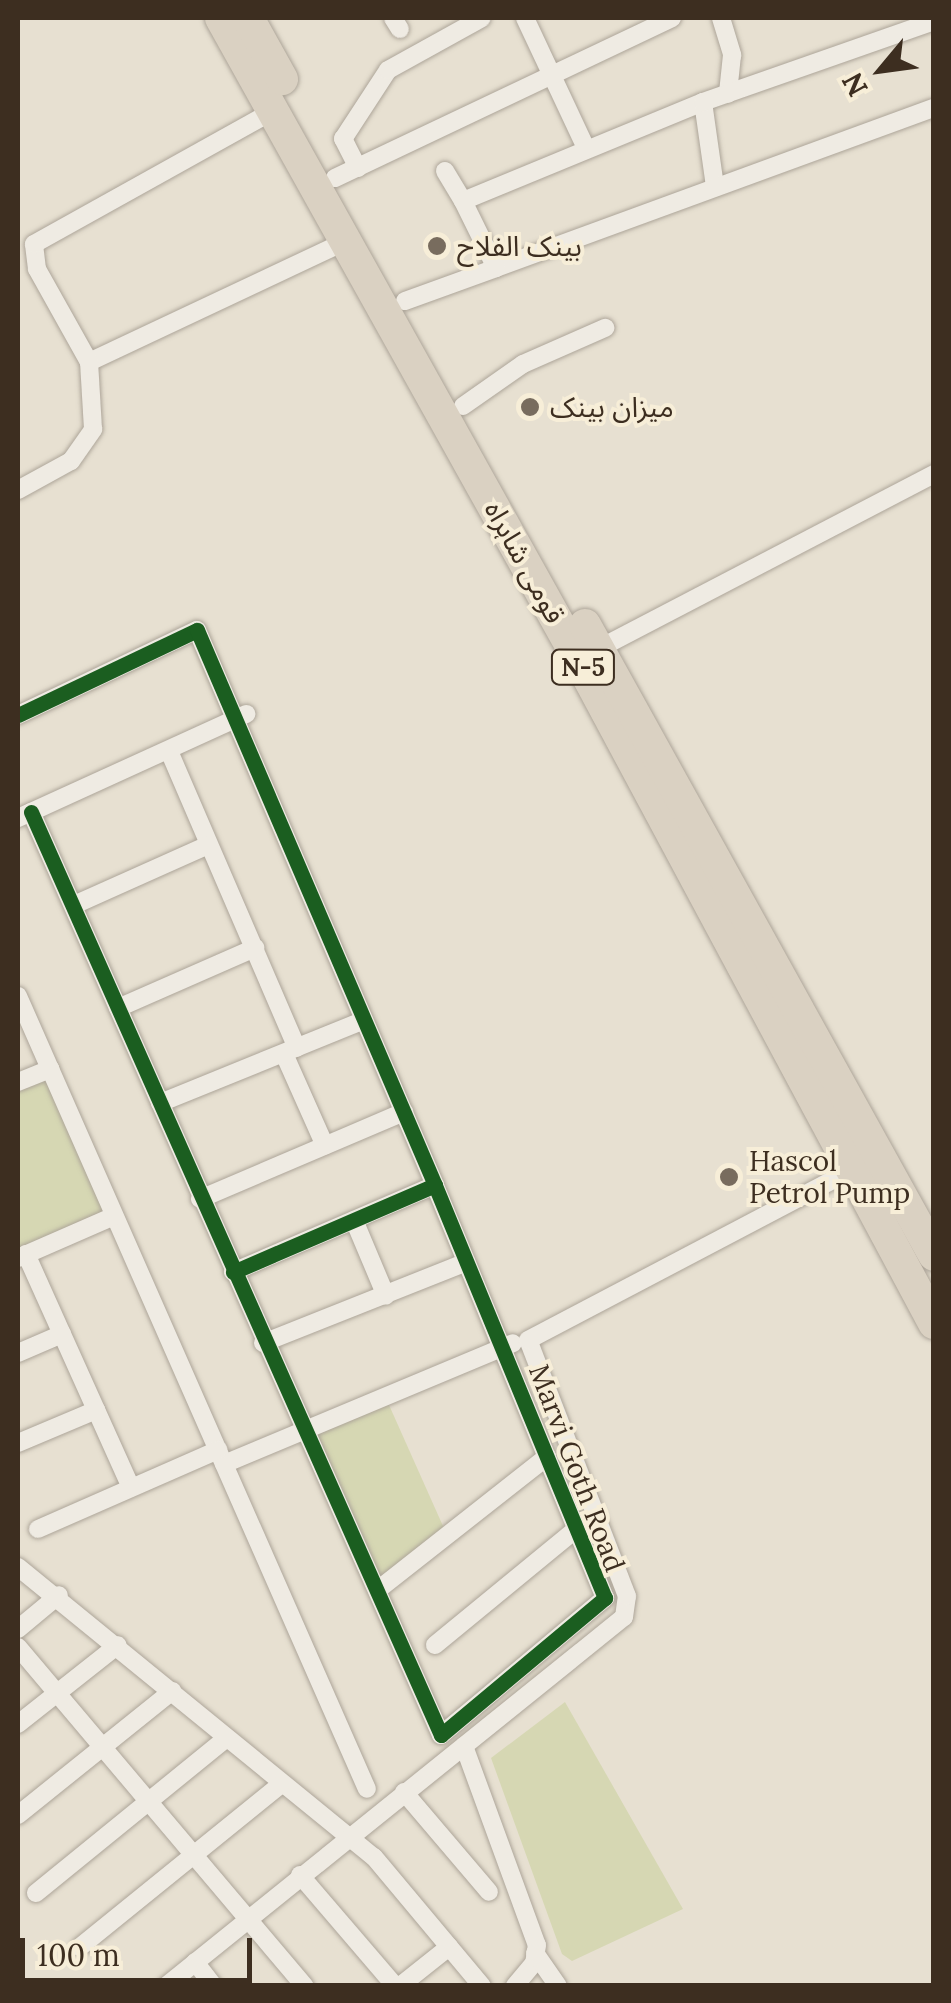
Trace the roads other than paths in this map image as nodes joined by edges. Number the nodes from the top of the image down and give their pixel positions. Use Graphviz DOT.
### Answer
graph roads {
  1 [pos="221,18"];
  2 [pos="248,18"];
  3 [pos="262,18"];
  4 [pos="482,18"];
  5 [pos="525,18"];
  6 [pos="672,18"];
  7 [pos="720,18"];
  8 [pos="934,21"];
  9 [pos="268,54"];
  10 [pos="551,76"];
  11 [pos="728,94"];
  12 [pos="703,102"];
  13 [pos="934,108"];
  14 [pos="275,110"];
  15 [pos="586,148"];
  16 [pos="445,171"];
  17 [pos="346,173"];
  18 [pos="716,186"];
  19 [pos="463,201"];
  20 [pos="348,240"];
  21 [pos="496,268"];
  22 [pos="405,301"];
  23 [pos="605,328"];
  24 [pos="89,362"];
  25 [pos="463,406"];
  26 [pos="934,474"];
  27 [pos="18,490"];
  28 [pos="598,649"];
  29 [pos="18,715"];
  30 [pos="239,717"];
  31 [pos="170,751"];
  32 [pos="24,816"];
  33 [pos="208,844"];
  34 [pos="74,904"];
  35 [pos="255,948"];
  36 [pos="18,996"];
  37 [pos="118,1008"];
  38 [pos="364,1020"];
  39 [pos="291,1052"];
  40 [pos="50,1069"];
  41 [pos="18,1082"];
  42 [pos="160,1102"];
  43 [pos="404,1112"];
  44 [pos="326,1146"];
  45 [pos="856,1168"];
  46 [pos="436,1185"];
  47 [pos="200,1198"];
  48 [pos="114,1216"];
  49 [pos="354,1220"];
  50 [pos="934,1255"];
  51 [pos="22,1256"];
  52 [pos="466,1262"];
  53 [pos="232,1272"];
  54 [pos="386,1296"];
  55 [pos="934,1323"];
  56 [pos="62,1334"];
  57 [pos="528,1340"];
  58 [pos="262,1343"];
  59 [pos="502,1346"];
  60 [pos="18,1353"];
  61 [pos="96,1410"];
  62 [pos="302,1430"];
  63 [pos="18,1444"];
  64 [pos="221,1457"];
  65 [pos="547,1457"];
  66 [pos="131,1488"];
  67 [pos="38,1528"];
  68 [pos="576,1529"];
  69 [pos="18,1567"];
  70 [pos="379,1589"];
  71 [pos="59,1595"];
  72 [pos="18,1629"];
  73 [pos="118,1645"];
  74 [pos="435,1645"];
  75 [pos="18,1647"];
  76 [pos="60,1691"];
  77 [pos="172,1691"];
  78 [pos="18,1724"];
  79 [pos="227,1738"];
  80 [pos="106,1746"];
  81 [pos="464,1746"];
  82 [pos="281,1784"];
  83 [pos="367,1789"];
  84 [pos="404,1792"];
  85 [pos="150,1801"];
  86 [pos="18,1814"];
  87 [pos="345,1838"];
  88 [pos="194,1855"];
  89 [pos="300,1875"];
  90 [pos="489,1892"];
  91 [pos="36,1893"];
  92 [pos="248,1918"];
  93 [pos="449,1946"];
  94 [pos="80,1947"];
  95 [pos="536,1953"];
  96 [pos="194,1962"];
  97 [pos="166,1986"];
  98 [pos="214,1986"];
  99 [pos="304,1986"];
  100 [pos="398,1986"];
  101 [pos="482,1986"];
  102 [pos="515,1986"];
  103 [pos="558,1986"];
  1 -- 14 [label="highway, قومی شاہراہ / N-5"];
  2 -- 9 [label="highway, قومی شاہراہ / N-5"];
  3 -- 9 [label="highway"];
  4 -- 17 [label="street"];
  5 -- 10 [label="street"];
  6 -- 10 [label="street"];
  7 -- 11 [label="street"];
  8 -- 11 [label="street"];
  9 -- 17 [label="highway, قومی شاہراہ / N-5"];
  10 -- 15 [label="street"];
  10 -- 17 [label="street"];
  11 -- 12 [label="street"];
  12 -- 15 [label="street"];
  12 -- 18 [label="street"];
  13 -- 18 [label="street"];
  14 -- 20 [label="highway, قومی شاہراہ / N-5"];
  14 -- 24 [label="street"];
  15 -- 19 [label="street"];
  16 -- 19 [label="street"];
  17 -- 22 [label="highway, قومی شاہراہ / N-5"];
  18 -- 21 [label="street"];
  19 -- 21 [label="street"];
  20 -- 24 [label="street"];
  20 -- 45 [label="highway, قومی شاہراہ / N-5"];
  21 -- 22 [label="street"];
  22 -- 25 [label="highway, قومی شاہراہ / N-5"];
  23 -- 25 [label="street"];
  24 -- 27 [label="street"];
  25 -- 28 [label="highway, قومی شاہراہ / N-5"];
  26 -- 28 [label="street"];
  28 -- 50 [label="highway, قومی شاہراہ / N-5"];
  29 -- 30 [label="street"];
  30 -- 31 [label="street"];
  30 -- 38 [label="street"];
  31 -- 32 [label="street"];
  31 -- 33 [label="street"];
  32 -- 34 [label="street"];
  33 -- 34 [label="street"];
  33 -- 35 [label="street"];
  34 -- 37 [label="street"];
  35 -- 37 [label="street"];
  35 -- 39 [label="street"];
  36 -- 40 [label="street"];
  37 -- 42 [label="street"];
  38 -- 39 [label="street"];
  38 -- 43 [label="street"];
  39 -- 42 [label="street"];
  39 -- 44 [label="street"];
  40 -- 41 [label="street"];
  40 -- 48 [label="street"];
  42 -- 47 [label="street"];
  43 -- 44 [label="street"];
  43 -- 46 [label="street"];
  44 -- 47 [label="street"];
  45 -- 55 [label="highway, قومی شاہراہ / N-5"];
  45 -- 57 [label="street, Marvi Goth Road"];
  46 -- 49 [label="street"];
  46 -- 52 [label="street"];
  47 -- 53 [label="street"];
  48 -- 51 [label="street"];
  48 -- 64 [label="street"];
  49 -- 53 [label="street"];
  49 -- 54 [label="street"];
  51 -- 56 [label="street"];
  52 -- 54 [label="street"];
  52 -- 59 [label="street"];
  53 -- 58 [label="street"];
  54 -- 58 [label="street"];
  56 -- 60 [label="street"];
  56 -- 61 [label="street"];
  57 -- 59 [label="street"];
  57 -- 81 [label="street, Marvi Goth Road"];
  58 -- 62 [label="street"];
  59 -- 62 [label="street"];
  59 -- 65 [label="street"];
  61 -- 63 [label="street"];
  61 -- 66 [label="street"];
  62 -- 64 [label="street"];
  62 -- 70 [label="street"];
  64 -- 66 [label="street"];
  64 -- 83 [label="street"];
  65 -- 68 [label="street"];
  65 -- 70 [label="street"];
  66 -- 67 [label="street"];
  68 -- 70 [label="street"];
  68 -- 74 [label="street"];
  69 -- 71 [label="street"];
  71 -- 72 [label="street"];
  71 -- 73 [label="street"];
  73 -- 76 [label="street"];
  73 -- 77 [label="street"];
  75 -- 76 [label="street"];
  76 -- 78 [label="street"];
  76 -- 80 [label="street"];
  77 -- 79 [label="street"];
  77 -- 80 [label="street"];
  79 -- 82 [label="street"];
  79 -- 85 [label="street"];
  80 -- 85 [label="street"];
  80 -- 86 [label="street"];
  81 -- 84 [label="street, Marvi Goth Road"];
  81 -- 95 [label="street"];
  82 -- 87 [label="street"];
  82 -- 88 [label="street"];
  84 -- 87 [label="street, Marvi Goth Road"];
  84 -- 90 [label="street"];
  85 -- 88 [label="street"];
  85 -- 91 [label="street"];
  87 -- 89 [label="street, Marvi Goth Road"];
  87 -- 93 [label="street"];
  88 -- 92 [label="street"];
  88 -- 94 [label="street"];
  89 -- 92 [label="street, Marvi Goth Road"];
  89 -- 100 [label="street"];
  92 -- 96 [label="street, Marvi Goth Road"];
  92 -- 99 [label="street"];
  93 -- 100 [label="street"];
  93 -- 101 [label="street"];
  95 -- 102 [label="street"];
  95 -- 103 [label="street"];
  96 -- 97 [label="street, Marvi Goth Road"];
  96 -- 98 [label="street"];
}
